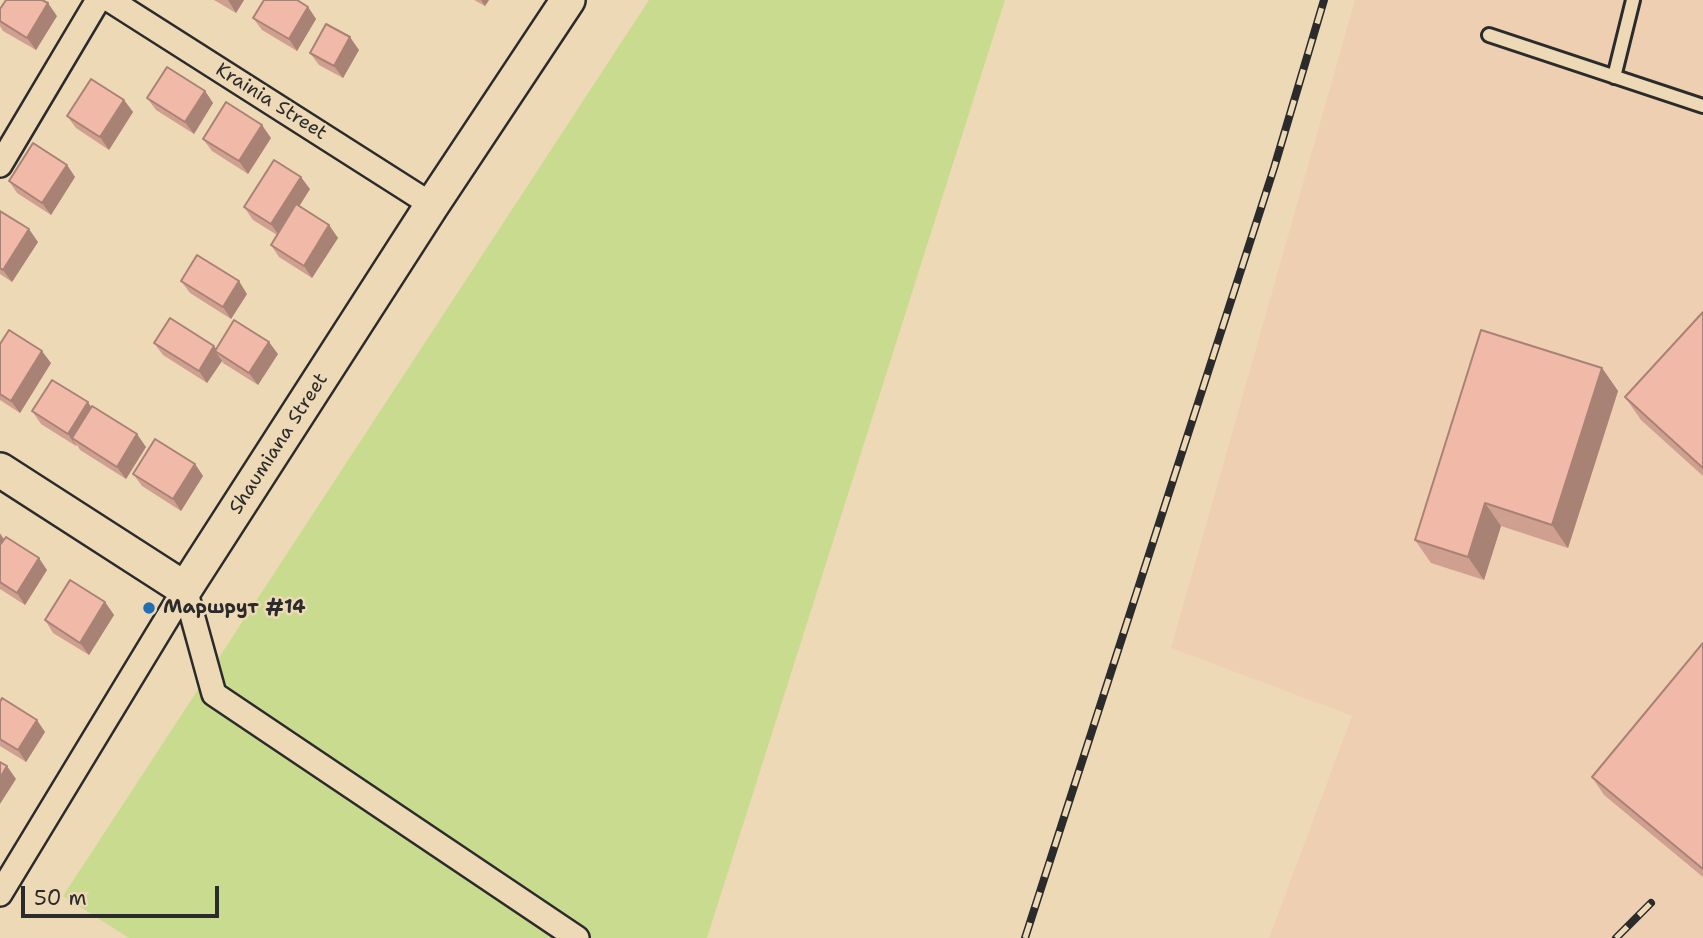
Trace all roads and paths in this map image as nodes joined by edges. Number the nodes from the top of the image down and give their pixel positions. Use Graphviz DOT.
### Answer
graph roads {
  1 [pos="98,0"];
  2 [pos="110,0"];
  3 [pos="568,0"];
  4 [pos="1633,0"];
  5 [pos="1489,35"];
  6 [pos="1614,77"];
  7 [pos="1703,106"];
  8 [pos="0,165"];
  9 [pos="432,205"];
  10 [pos="0,470"];
  11 [pos="185,589"];
  12 [pos="0,894"];
  13 [pos="577,938"];
  1 -- 8 [label="street"];
  2 -- 9 [label="street, Krainia Street"];
  3 -- 9 [label="street, Shaumiana Street"];
  4 -- 6 [label="lane"];
  5 -- 6 [label="lane"];
  6 -- 7 [label="lane"];
  9 -- 11 [label="street, Shaumiana Street"];
  10 -- 11 [label="street"];
  11 -- 12 [label="street, Shaumiana Street"];
  11 -- 13 [label="street"];
}
